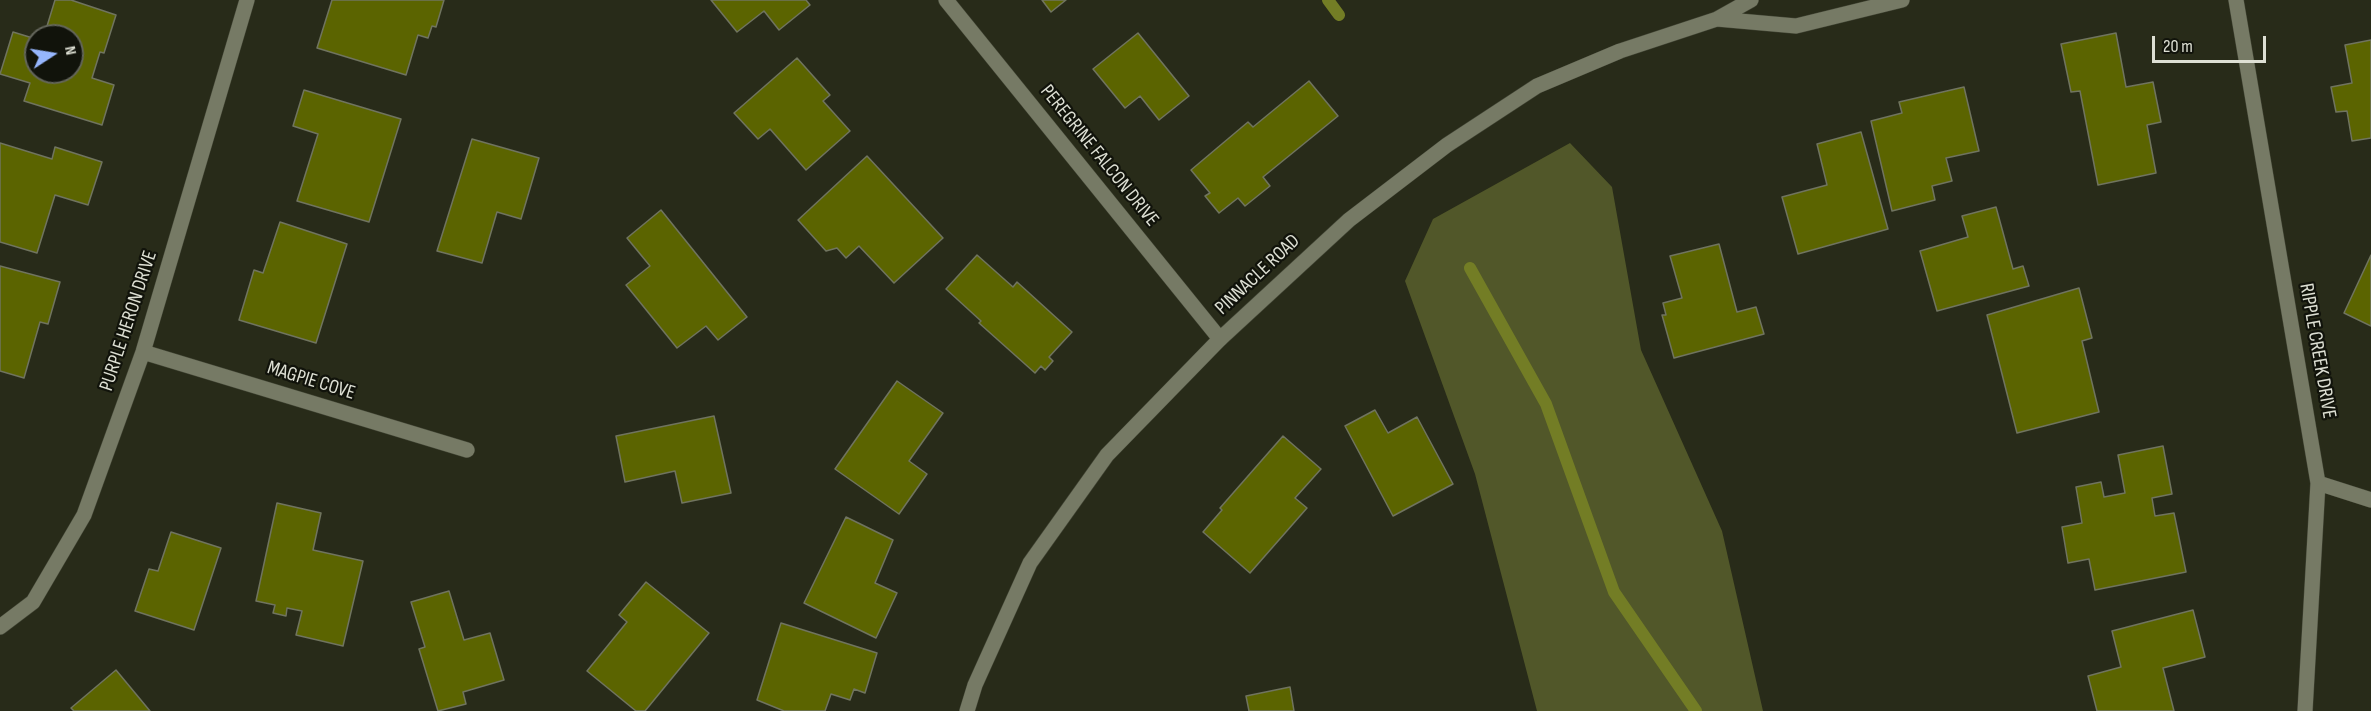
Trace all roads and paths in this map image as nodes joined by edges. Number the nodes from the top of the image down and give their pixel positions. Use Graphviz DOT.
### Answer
graph roads {
  1 [pos="247,0"];
  2 [pos="946,0"];
  3 [pos="1751,0"];
  4 [pos="1902,0"];
  5 [pos="2236,0"];
  6 [pos="1717,19"];
  7 [pos="1220,339"];
  8 [pos="143,352"];
  9 [pos="467,450"];
  10 [pos="2318,483"];
  11 [pos="2371,500"];
  12 [pos="0,627"];
  13 [pos="968,711"];
  14 [pos="2305,711"];
  1 -- 8 [label="street, PURPLE HERON DRIVE"];
  2 -- 7 [label="street, PEREGRINE FALCON DRIVE"];
  3 -- 6 [label="street, PINNACLE ROAD"];
  4 -- 6 [label="street, PINNACLE ROAD"];
  5 -- 10 [label="street, RIPPLE CREEK DRIVE"];
  6 -- 7 [label="street, PINNACLE ROAD"];
  7 -- 13 [label="street, PINNACLE ROAD"];
  8 -- 9 [label="street, MAGPIE COVE"];
  8 -- 12 [label="street, PURPLE HERON DRIVE"];
  10 -- 11 [label="street"];
  10 -- 14 [label="street, RIPPLE CREEK DRIVE"];
}
